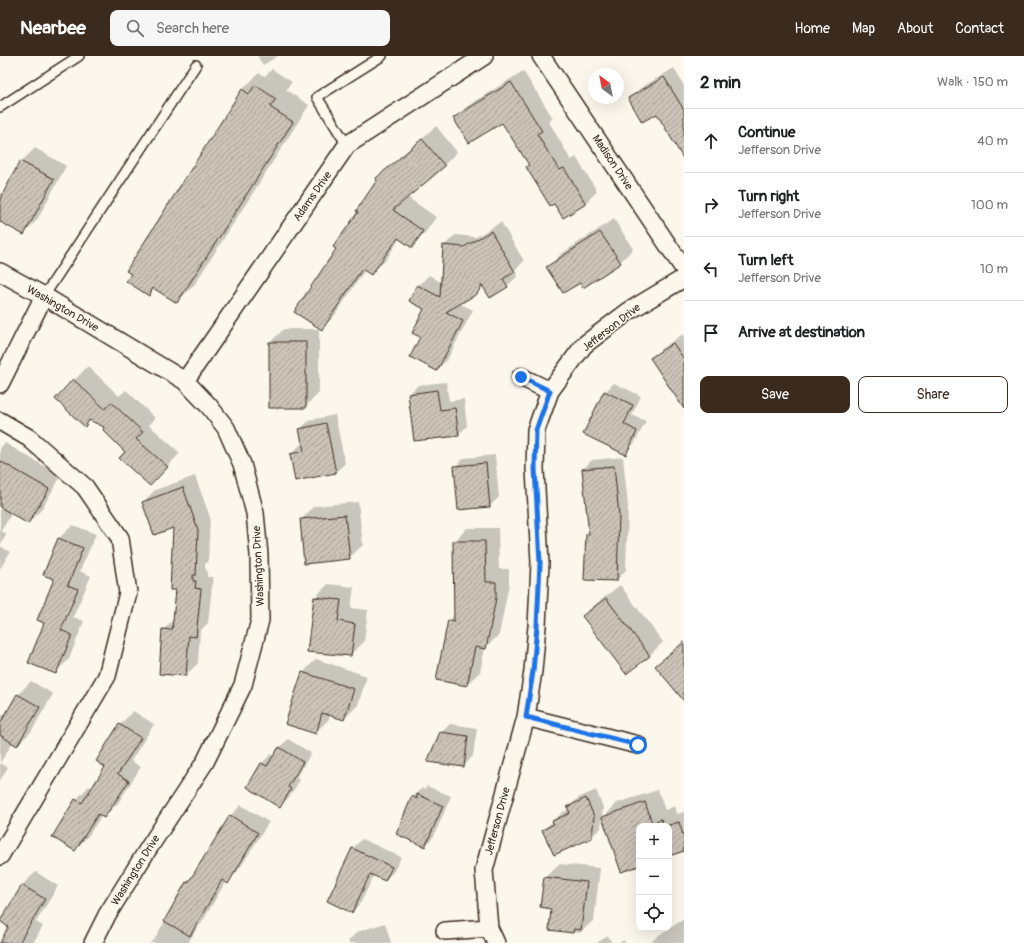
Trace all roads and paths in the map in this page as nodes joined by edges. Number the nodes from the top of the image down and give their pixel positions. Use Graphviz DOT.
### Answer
graph roads {
  1 [pos="79,56"];
  2 [pos="382,56"];
  3 [pos="484,56"];
  4 [pos="541,56"];
  5 [pos="196,65"];
  6 [pos="0,107"];
  7 [pos="347,145"];
  8 [pos="684,269"];
  9 [pos="0,272"];
  10 [pos="684,278"];
  11 [pos="44,296"];
  12 [pos="521,377"];
  13 [pos="185,381"];
  14 [pos="0,384"];
  15 [pos="550,391"];
  16 [pos="0,421"];
  17 [pos="526,717"];
  18 [pos="638,745"];
  19 [pos="0,856"];
  20 [pos="489,928"];
  21 [pos="445,931"];
  22 [pos="93,943"];
  23 [pos="496,943"];
  1 -- 6 [label="lane"];
  2 -- 7 [label="lane"];
  3 -- 7 [label="street, Adams Drive"];
  4 -- 8 [label="street, Madison Drive"];
  5 -- 11 [label="lane"];
  7 -- 13 [label="street, Adams Drive"];
  9 -- 11 [label="street, Washington Drive"];
  10 -- 15 [label="street, Jefferson Drive"];
  11 -- 13 [label="street, Washington Drive"];
  11 -- 14 [label="street"];
  12 -- 15 [label="street"];
  13 -- 22 [label="street, Washington Drive"];
  15 -- 17 [label="street, Jefferson Drive"];
  16 -- 19 [label="street"];
  17 -- 18 [label="street"];
  17 -- 20 [label="street, Jefferson Drive"];
  20 -- 21 [label="street"];
  20 -- 23 [label="street, Jefferson Drive"];
}
